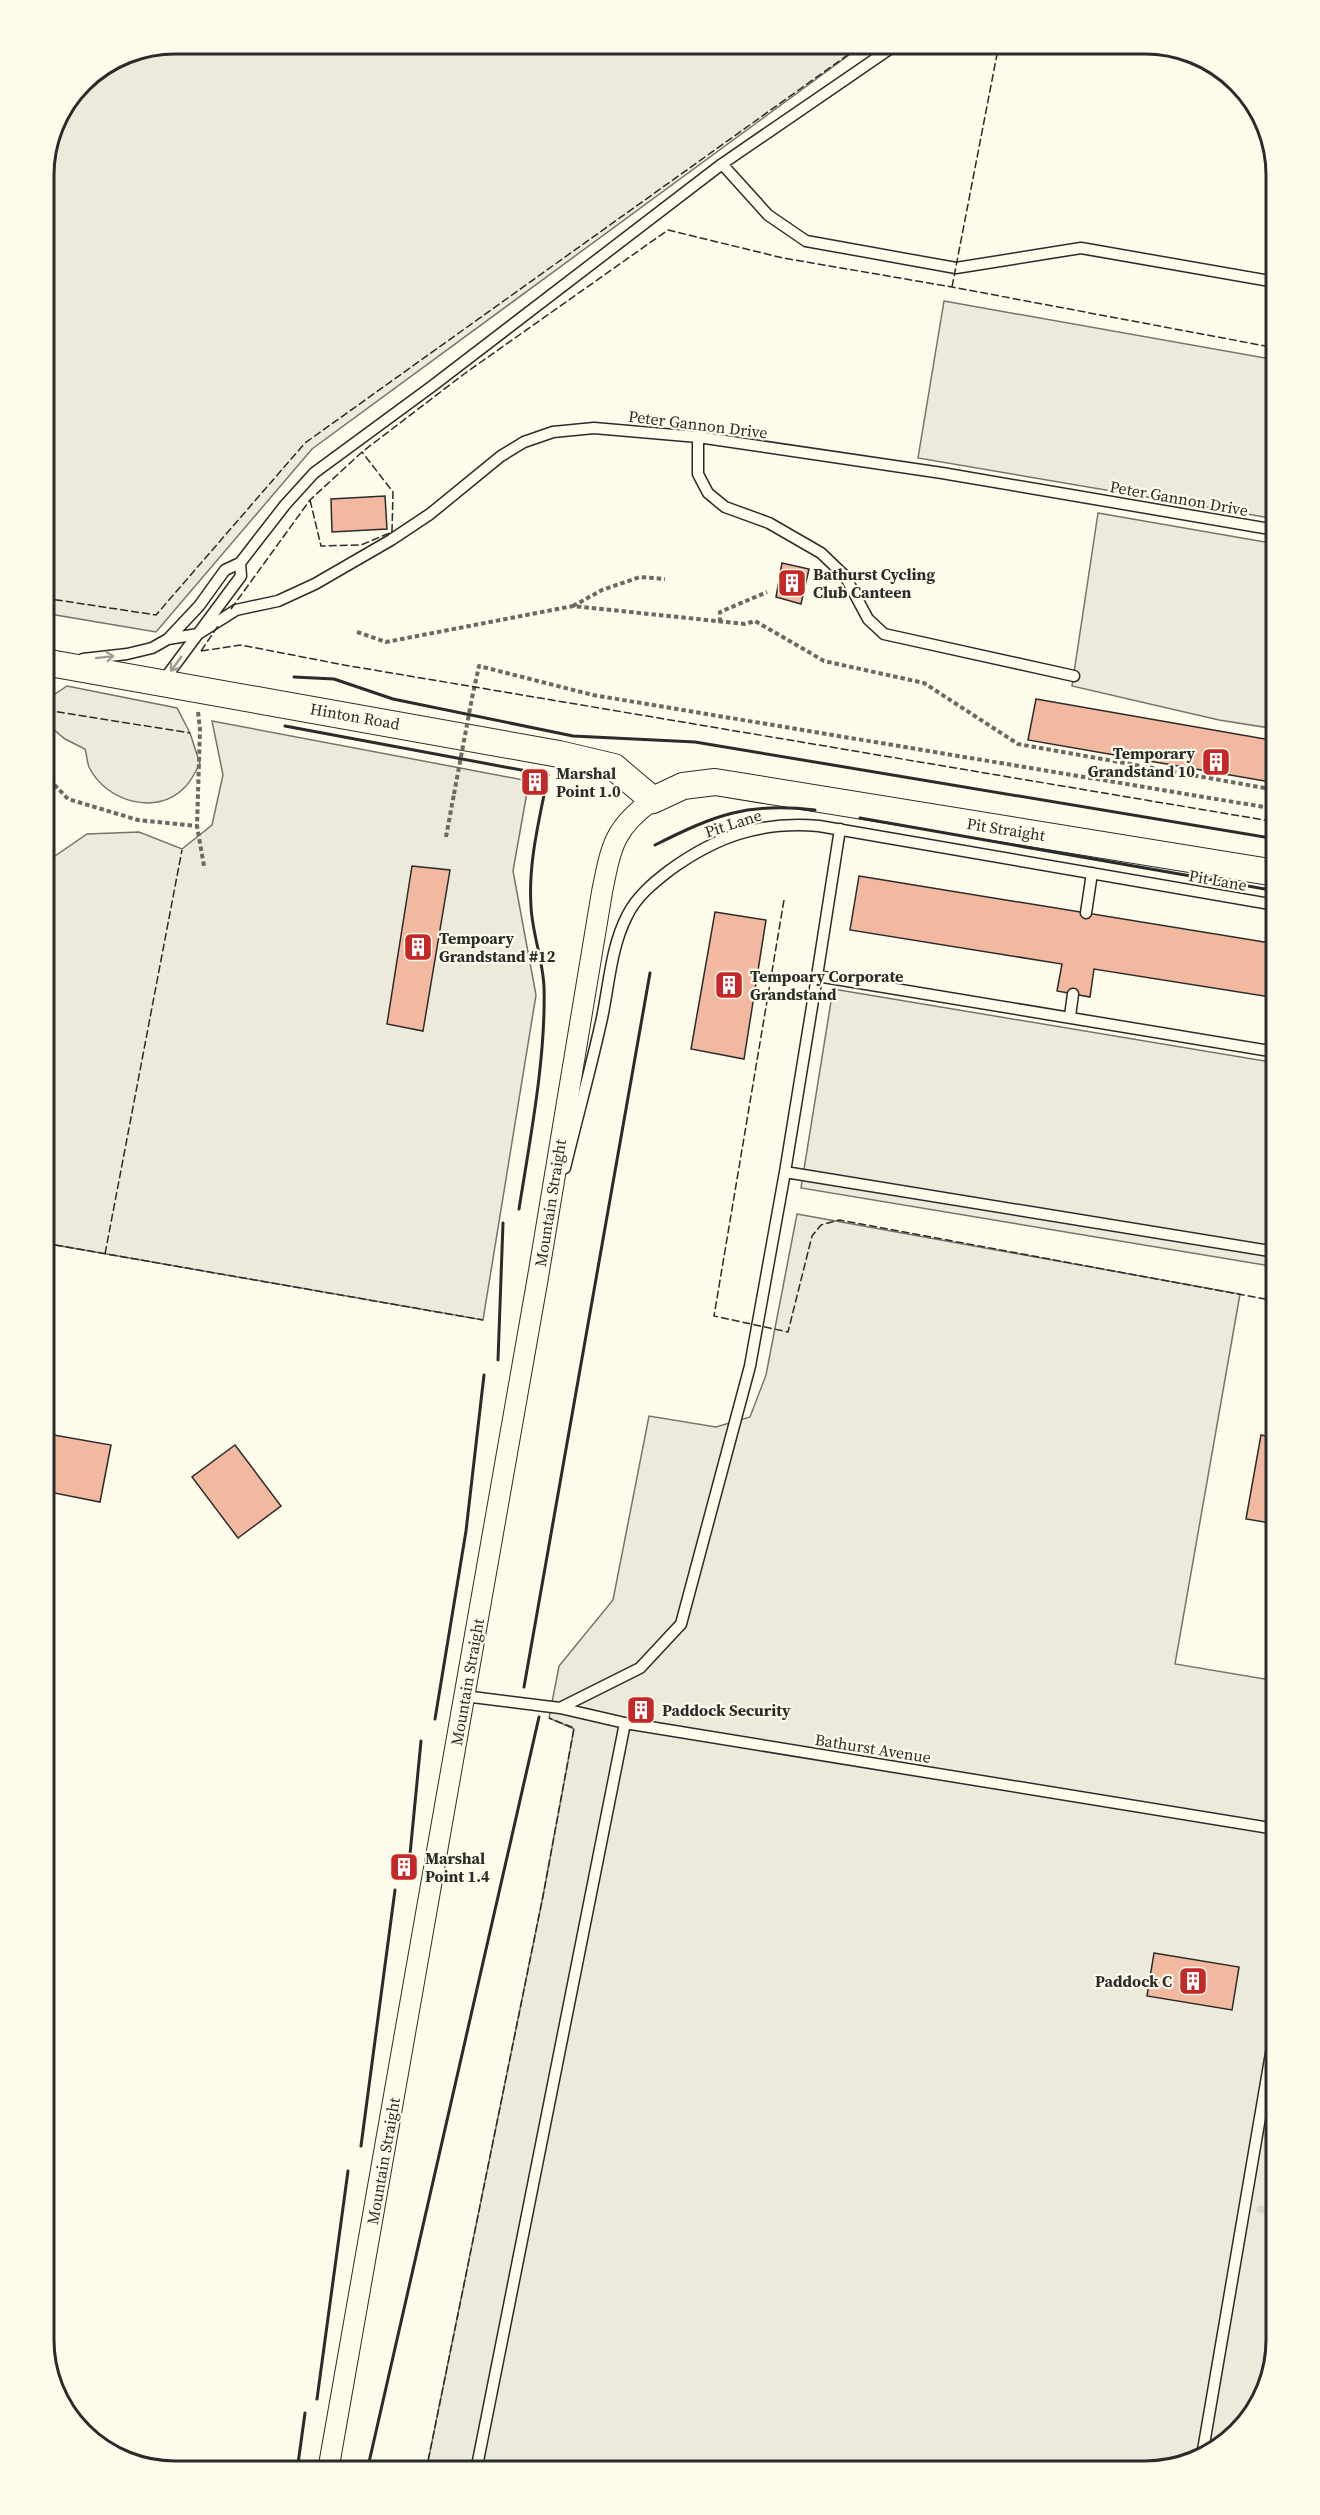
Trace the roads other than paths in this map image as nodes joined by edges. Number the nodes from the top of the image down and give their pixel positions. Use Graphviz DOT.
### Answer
graph roads {
  1 [pos="882,54"];
  2 [pos="722,164"];
  3 [pos="1266,280"];
  4 [pos="698,437"];
  5 [pos="1266,528"];
  6 [pos="240,563"];
  7 [pos="198,634"];
  8 [pos="168,639"];
  9 [pos="54,661"];
  10 [pos="54,664"];
  11 [pos="1074,676"];
  12 [pos="163,682"];
  13 [pos="654,800"];
  14 [pos="840,829"];
  15 [pos="1266,871"];
  16 [pos="1092,873"];
  17 [pos="1266,903"];
  18 [pos="1086,913"];
  19 [pos="817,976"];
  20 [pos="1073,994"];
  21 [pos="1070,1016"];
  22 [pos="1266,1050"];
  23 [pos="785,1172"];
  24 [pos="1266,1250"];
  25 [pos="538,1277"];
  26 [pos="464,1696"];
  27 [pos="560,1708"];
  28 [pos="625,1723"];
  29 [pos="1266,1827"];
  30 [pos="1266,2082"];
  31 [pos="1204,2446"];
  32 [pos="330,2461"];
  33 [pos="478,2461"];
  1 -- 2 [label="lane"];
  2 -- 3 [label="lane"];
  2 -- 6 [label="lane"];
  4 -- 5 [label="lane, Peter Gannon Drive"];
  4 -- 7 [label="lane, Peter Gannon Drive"];
  4 -- 11 [label="lane"];
  6 -- 7 [label="lane"];
  6 -- 8 [label="lane"];
  7 -- 8 [label="lane, Peter Gannon Drive"];
  7 -- 12 [label="lane, one-way"];
  9 -- 8 [label="lane, one-way"];
  10 -- 12 [label="street, Hinton Road"];
  12 -- 13 [label="street, Hinton Road"];
  13 -- 15 [label="street, Pit Straight"];
  13 -- 25 [label="street, Mountain Straight"];
  14 -- 16 [label="lane, Pit Lane"];
  14 -- 19 [label="lane"];
  14 -- 25 [label="lane, Pit Lane"];
  16 -- 17 [label="lane, Pit Lane"];
  16 -- 18 [label="lane"];
  19 -- 21 [label="lane"];
  19 -- 23 [label="lane"];
  20 -- 21 [label="lane"];
  21 -- 22 [label="lane"];
  23 -- 24 [label="lane"];
  23 -- 27 [label="lane"];
  25 -- 26 [label="street, Mountain Straight"];
  26 -- 27 [label="lane, Bathurst Avenue"];
  26 -- 32 [label="street, Mountain Straight"];
  27 -- 28 [label="lane, Bathurst Avenue"];
  28 -- 29 [label="lane, Bathurst Avenue"];
  28 -- 33 [label="lane"];
  30 -- 31 [label="lane"];
}
